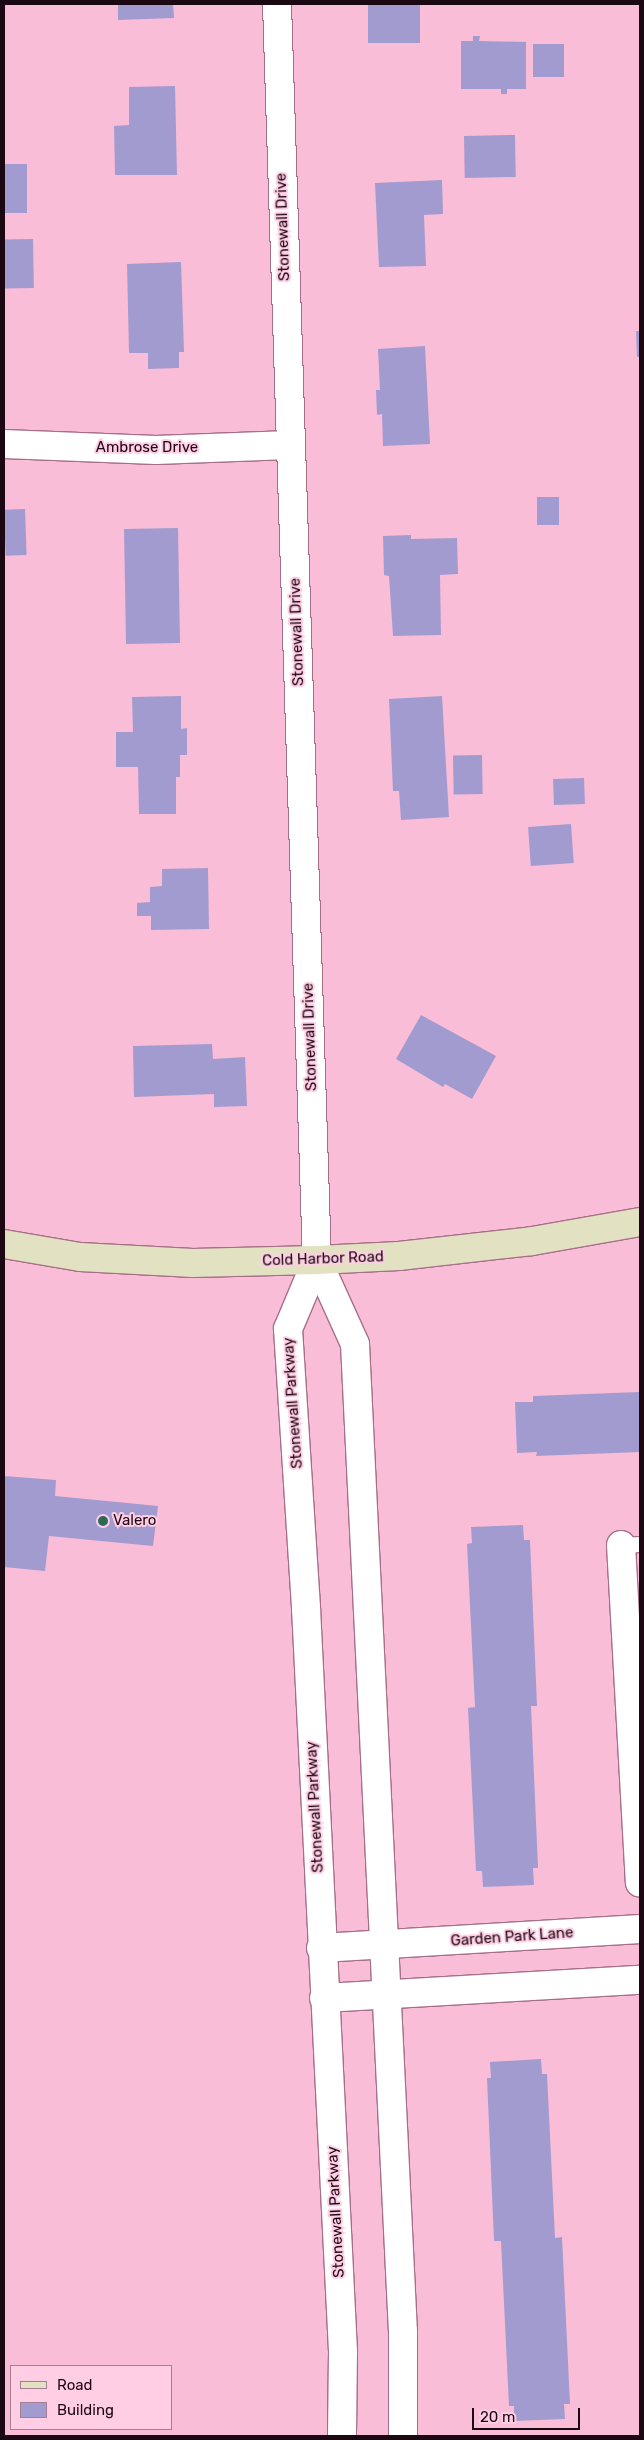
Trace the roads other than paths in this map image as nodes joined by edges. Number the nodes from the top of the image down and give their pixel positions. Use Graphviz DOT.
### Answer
graph roads {
  1 [pos="276,4"];
  2 [pos="4,444"];
  3 [pos="290,445"];
  4 [pos="640,1222"];
  5 [pos="4,1244"];
  6 [pos="317,1260"];
  7 [pos="631,1545"];
  8 [pos="634,1669"];
  9 [pos="640,1882"];
  10 [pos="640,1928"];
  11 [pos="383,1946"];
  12 [pos="321,1948"];
  13 [pos="640,1980"];
  14 [pos="386,1994"];
  15 [pos="324,1998"];
  16 [pos="342,2436"];
  17 [pos="403,2436"];
  1 -- 3 [label="street, Stonewall Drive"];
  2 -- 3 [label="street, Ambrose Drive"];
  3 -- 6 [label="street, Stonewall Drive"];
  4 -- 6 [label="main road, Cold Harbor Road"];
  5 -- 6 [label="main road, Cold Harbor Road"];
  6 -- 11 [label="street"];
  6 -- 12 [label="street, Stonewall Parkway"];
  7 -- 8 [label="street"];
  8 -- 9 [label="street"];
  10 -- 11 [label="street, Garden Park Lane"];
  11 -- 12 [label="street, Garden Park Lane"];
  11 -- 14 [label="street"];
  12 -- 15 [label="street, Stonewall Parkway"];
  13 -- 14 [label="street"];
  14 -- 15 [label="street"];
  14 -- 17 [label="street"];
  15 -- 16 [label="street, Stonewall Parkway"];
}
